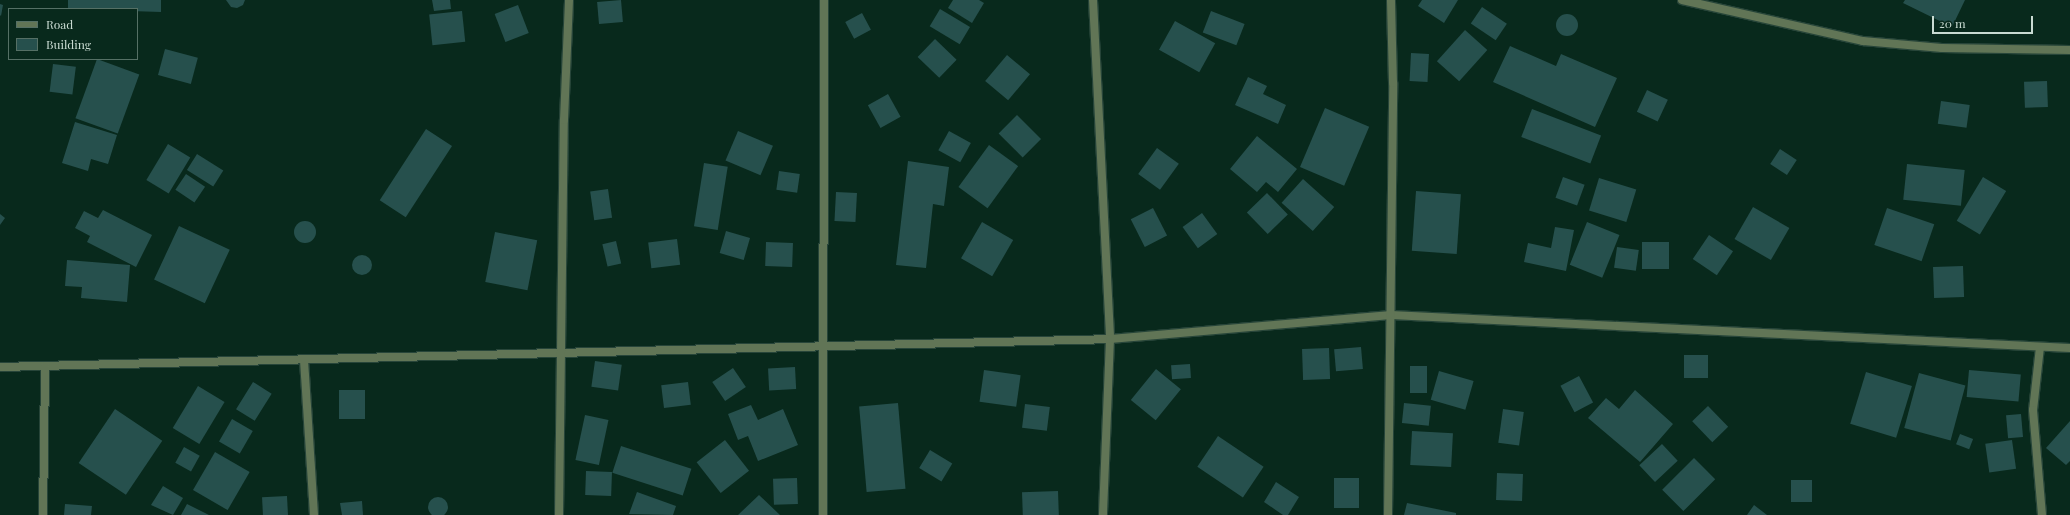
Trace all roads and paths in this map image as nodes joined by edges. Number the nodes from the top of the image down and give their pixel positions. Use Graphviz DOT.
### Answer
graph roads {
  1 [pos="569,0"];
  2 [pos="824,0"];
  3 [pos="1093,0"];
  4 [pos="1391,0"];
  5 [pos="1682,0"];
  6 [pos="2070,50"];
  7 [pos="1391,315"];
  8 [pos="1110,339"];
  9 [pos="822,347"];
  10 [pos="2040,347"];
  11 [pos="2070,348"];
  12 [pos="559,353"];
  13 [pos="304,360"];
  14 [pos="45,366"];
  15 [pos="0,367"];
  16 [pos="43,515"];
  17 [pos="314,515"];
  18 [pos="559,515"];
  19 [pos="823,515"];
  20 [pos="1103,515"];
  21 [pos="1388,515"];
  22 [pos="2042,515"];
  1 -- 12 [label="street"];
  2 -- 9 [label="street"];
  3 -- 8 [label="street"];
  4 -- 7 [label="street"];
  5 -- 6 [label="street"];
  7 -- 8 [label="street"];
  7 -- 10 [label="street"];
  7 -- 21 [label="street"];
  8 -- 9 [label="street"];
  8 -- 20 [label="street"];
  9 -- 12 [label="street"];
  9 -- 19 [label="street"];
  10 -- 11 [label="street"];
  10 -- 22 [label="street"];
  12 -- 13 [label="street"];
  12 -- 18 [label="street"];
  13 -- 14 [label="street"];
  13 -- 17 [label="street"];
  14 -- 15 [label="street"];
  14 -- 16 [label="street"];
}
